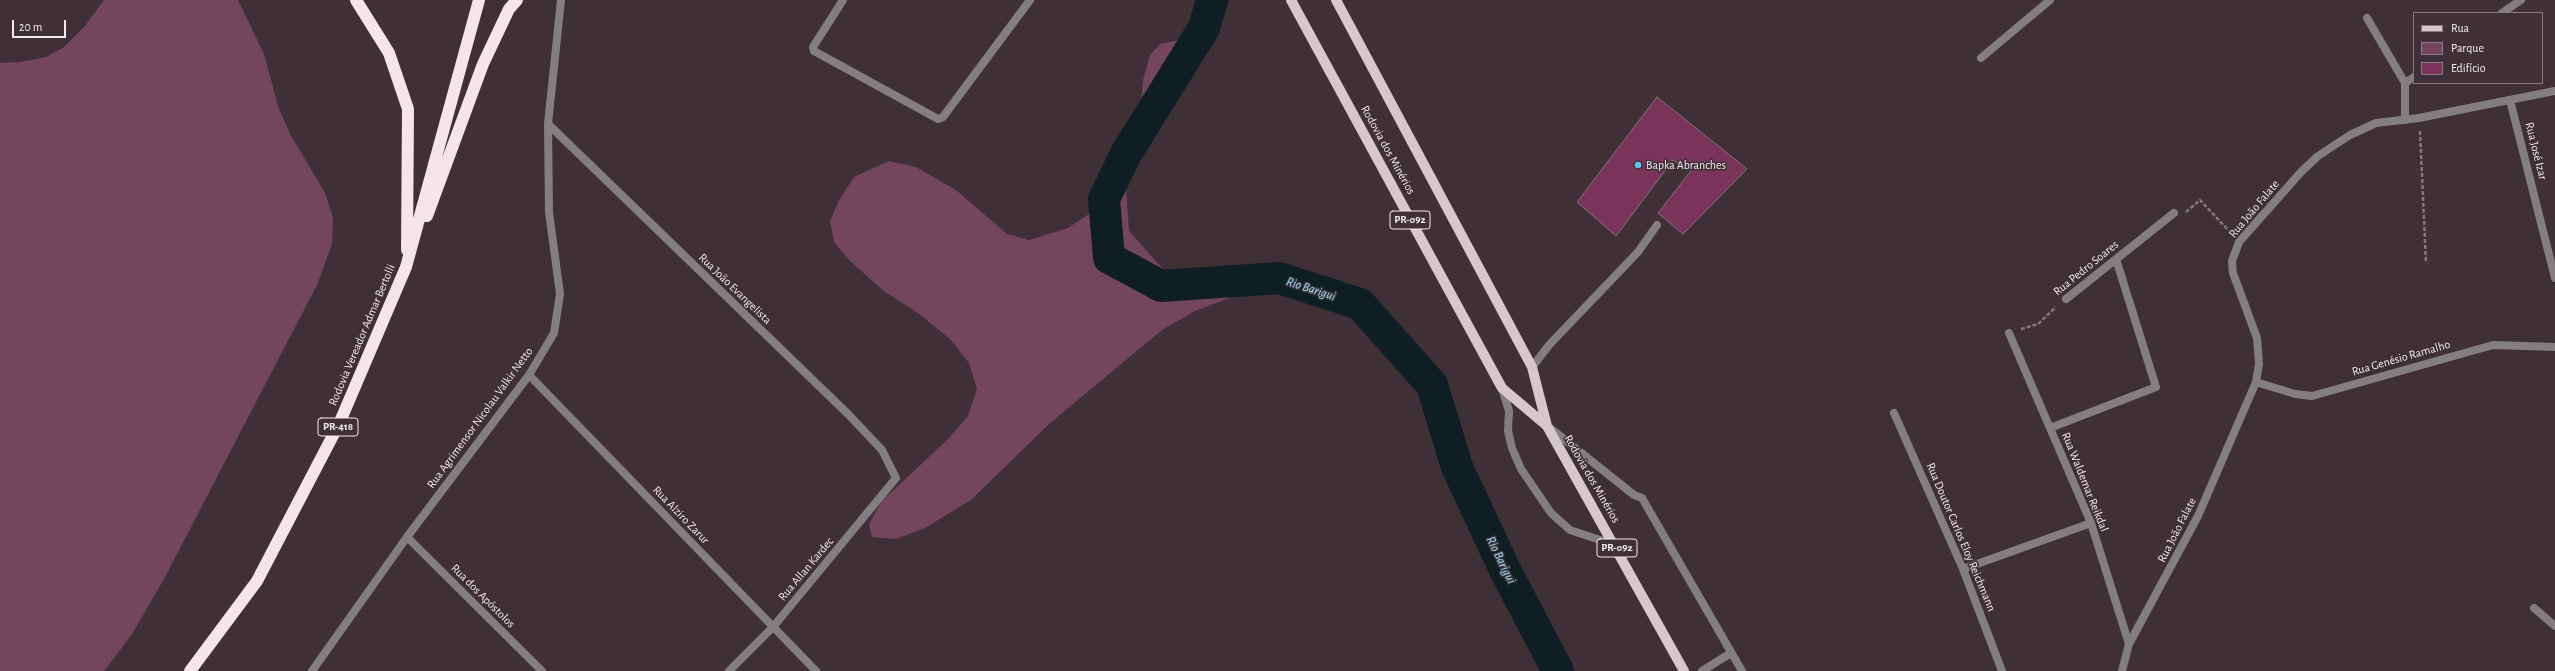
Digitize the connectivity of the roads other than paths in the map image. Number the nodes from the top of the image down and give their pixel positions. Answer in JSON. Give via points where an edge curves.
{"nodes":[{"id":1,"x":356,"y":0,"type":"edge"},
{"id":2,"x":479,"y":0,"type":"edge"},
{"id":3,"x":517,"y":0,"type":"edge"},
{"id":4,"x":561,"y":0,"type":"edge"},
{"id":5,"x":843,"y":0,"type":"edge"},
{"id":6,"x":1030,"y":0,"type":"edge"},
{"id":7,"x":1291,"y":0,"type":"edge"},
{"id":8,"x":1336,"y":0,"type":"edge"},
{"id":9,"x":2050,"y":0,"type":"edge"},
{"id":10,"x":2522,"y":0,"type":"edge"},
{"id":11,"x":2504,"y":12,"type":"edge"},
{"id":12,"x":2367,"y":18,"type":"dead end"},
{"id":13,"x":1981,"y":58,"type":"dead end"},
{"id":14,"x":2413,"y":78,"type":"edge"},
{"id":15,"x":2405,"y":83,"type":"junction"},
{"id":16,"x":2555,"y":91,"type":"edge"},
{"id":17,"x":2510,"y":100,"type":"junction"},
{"id":18,"x":2405,"y":120,"type":"junction"},
{"id":19,"x":548,"y":124,"type":"junction"},
{"id":20,"x":2174,"y":213,"type":"road end"},
{"id":21,"x":1657,"y":225,"type":"dead end"},
{"id":22,"x":2116,"y":259,"type":"junction"},
{"id":23,"x":406,"y":267,"type":"junction"},
{"id":24,"x":2555,"y":278,"type":"edge"},
{"id":25,"x":2066,"y":298,"type":"road end"},
{"id":26,"x":2009,"y":333,"type":"road end"},
{"id":27,"x":2555,"y":346,"type":"edge"},
{"id":28,"x":1532,"y":367,"type":"junction"},
{"id":29,"x":529,"y":375,"type":"junction"},
{"id":30,"x":2256,"y":382,"type":"junction"},
{"id":31,"x":1502,"y":388,"type":"junction"},
{"id":32,"x":1894,"y":413,"type":"dead end"},
{"id":33,"x":1547,"y":426,"type":"junction"},
{"id":34,"x":2050,"y":428,"type":"junction"},
{"id":35,"x":896,"y":478,"type":"joint"},
{"id":36,"x":2091,"y":523,"type":"junction"},
{"id":37,"x":407,"y":538,"type":"junction"},
{"id":38,"x":1615,"y":545,"type":"junction"},
{"id":39,"x":1963,"y":569,"type":"junction"},
{"id":40,"x":2534,"y":608,"type":"dead end"},
{"id":41,"x":2555,"y":626,"type":"edge"},
{"id":42,"x":773,"y":627,"type":"junction"},
{"id":43,"x":2129,"y":644,"type":"junction"},
{"id":44,"x":1731,"y":653,"type":"junction"},
{"id":45,"x":190,"y":671,"type":"edge"},
{"id":46,"x":312,"y":671,"type":"edge"},
{"id":47,"x":542,"y":671,"type":"edge"},
{"id":48,"x":729,"y":671,"type":"edge"},
{"id":49,"x":816,"y":671,"type":"edge"},
{"id":50,"x":1684,"y":671,"type":"edge"},
{"id":51,"x":1702,"y":671,"type":"edge"},
{"id":52,"x":1742,"y":671,"type":"edge"},
{"id":53,"x":2002,"y":671,"type":"edge"},
{"id":54,"x":2122,"y":671,"type":"edge"}],
"edges":[{"from":1,"to":23,"type":"highway","via":[[389,53],[408,108]]},
{"from":2,"to":23,"type":"highway","name":"Rodovia Vereador Admar Bertolli","number":"PR-418"},
{"from":3,"to":23,"type":"highway","via":[[509,9],[483,64],[441,182]]},
{"from":4,"to":19,"type":"street","name":"Rua Agrimensor Nicolau Valkir Netto"},
{"from":5,"to":6,"type":"street","via":[[813,47],[814,51],[938,119],[943,117]]},
{"from":7,"to":31,"type":"main road","name":"Rodovia dos Minérios","number":"PR-092"},
{"from":8,"to":28,"type":"main road","name":"Rodovia dos Minérios","number":"PR-092"},
{"from":9,"to":13,"type":"street"},
{"from":10,"to":11,"type":"street"},
{"from":12,"to":15,"type":"street"},
{"from":14,"to":15,"type":"street"},
{"from":15,"to":18,"type":"street"},
{"from":16,"to":17,"type":"street","name":"Rua João Falate"},
{"from":17,"to":18,"type":"street","name":"Rua João Falate"},
{"from":17,"to":24,"type":"street","name":"Rua José Izar"},
{"from":18,"to":30,"type":"street","name":"Rua João Falate","via":[[2376,123],[2334,145],[2302,172],[2240,242],[2232,260],[2233,272],[2257,338],[2259,358]]},
{"from":19,"to":29,"type":"street","name":"Rua Agrimensor Nicolau Valkir Netto","via":[[549,212],[560,294],[554,333]]},
{"from":19,"to":35,"type":"street","name":"Rua João Evangelista","via":[[849,415],[882,450]]},
{"from":20,"to":22,"type":"street","name":"Rua Pedro Soares"},
{"from":21,"to":28,"type":"street","via":[[1624,268],[1550,344]]},
{"from":22,"to":25,"type":"street","name":"Rua Pedro Soares"},
{"from":22,"to":34,"type":"street","via":[[2156,387]]},
{"from":23,"to":45,"type":"highway","name":"Rodovia Vereador Admar Bertolli","number":"PR-418","via":[[339,424],[257,581]]},
{"from":26,"to":34,"type":"street","name":"Rua Waldemar Reikdal"},
{"from":27,"to":30,"type":"street","name":"Rua Genésio Ramalho","via":[[2493,345],[2312,396],[2295,394]]},
{"from":28,"to":33,"type":"main road","name":"Rodovia dos Minérios","number":"PR-092"},
{"from":29,"to":37,"type":"street","name":"Rua Agrimensor Nicolau Valkir Netto"},
{"from":29,"to":42,"type":"street","name":"Rua Alziro Zarur"},
{"from":30,"to":43,"type":"street","name":"Rua João Falate","via":[[2198,516]]},
{"from":31,"to":33,"type":"main road","name":"Rodovia dos Minérios","number":"PR-092"},
{"from":31,"to":38,"type":"street","via":[[1509,412],[1508,431],[1512,448],[1521,469],[1551,513],[1570,530]]},
{"from":32,"to":39,"type":"street","name":"Rua Doutor Carlos Eloy Reichmann"},
{"from":33,"to":38,"type":"main road","name":"Rodovia dos Minérios","number":"PR-092"},
{"from":33,"to":44,"type":"street","via":[[1634,495],[1642,498]]},
{"from":34,"to":36,"type":"street","name":"Rua Waldemar Reikdal"},
{"from":35,"to":42,"type":"street","name":"Rua Allan Kardec"},
{"from":36,"to":39,"type":"street"},
{"from":36,"to":43,"type":"street","name":"Rua Waldemar Reikdal"},
{"from":37,"to":46,"type":"street","name":"Rua Agrimensor Nicolau Valkir Netto"},
{"from":37,"to":47,"type":"street","name":"Rua dos Apóstolos"},
{"from":38,"to":50,"type":"main road","name":"Rodovia dos Minérios","number":"PR-092"},
{"from":39,"to":53,"type":"street","name":"Rua Doutor Carlos Eloy Reichmann"},
{"from":40,"to":41,"type":"street"},
{"from":42,"to":48,"type":"street","name":"Rua Allan Kardec"},
{"from":42,"to":49,"type":"street","name":"Rua Alziro Zarur"},
{"from":43,"to":54,"type":"street","name":"Rua João Falate"},
{"from":44,"to":51,"type":"street"},
{"from":44,"to":52,"type":"street"}]}
